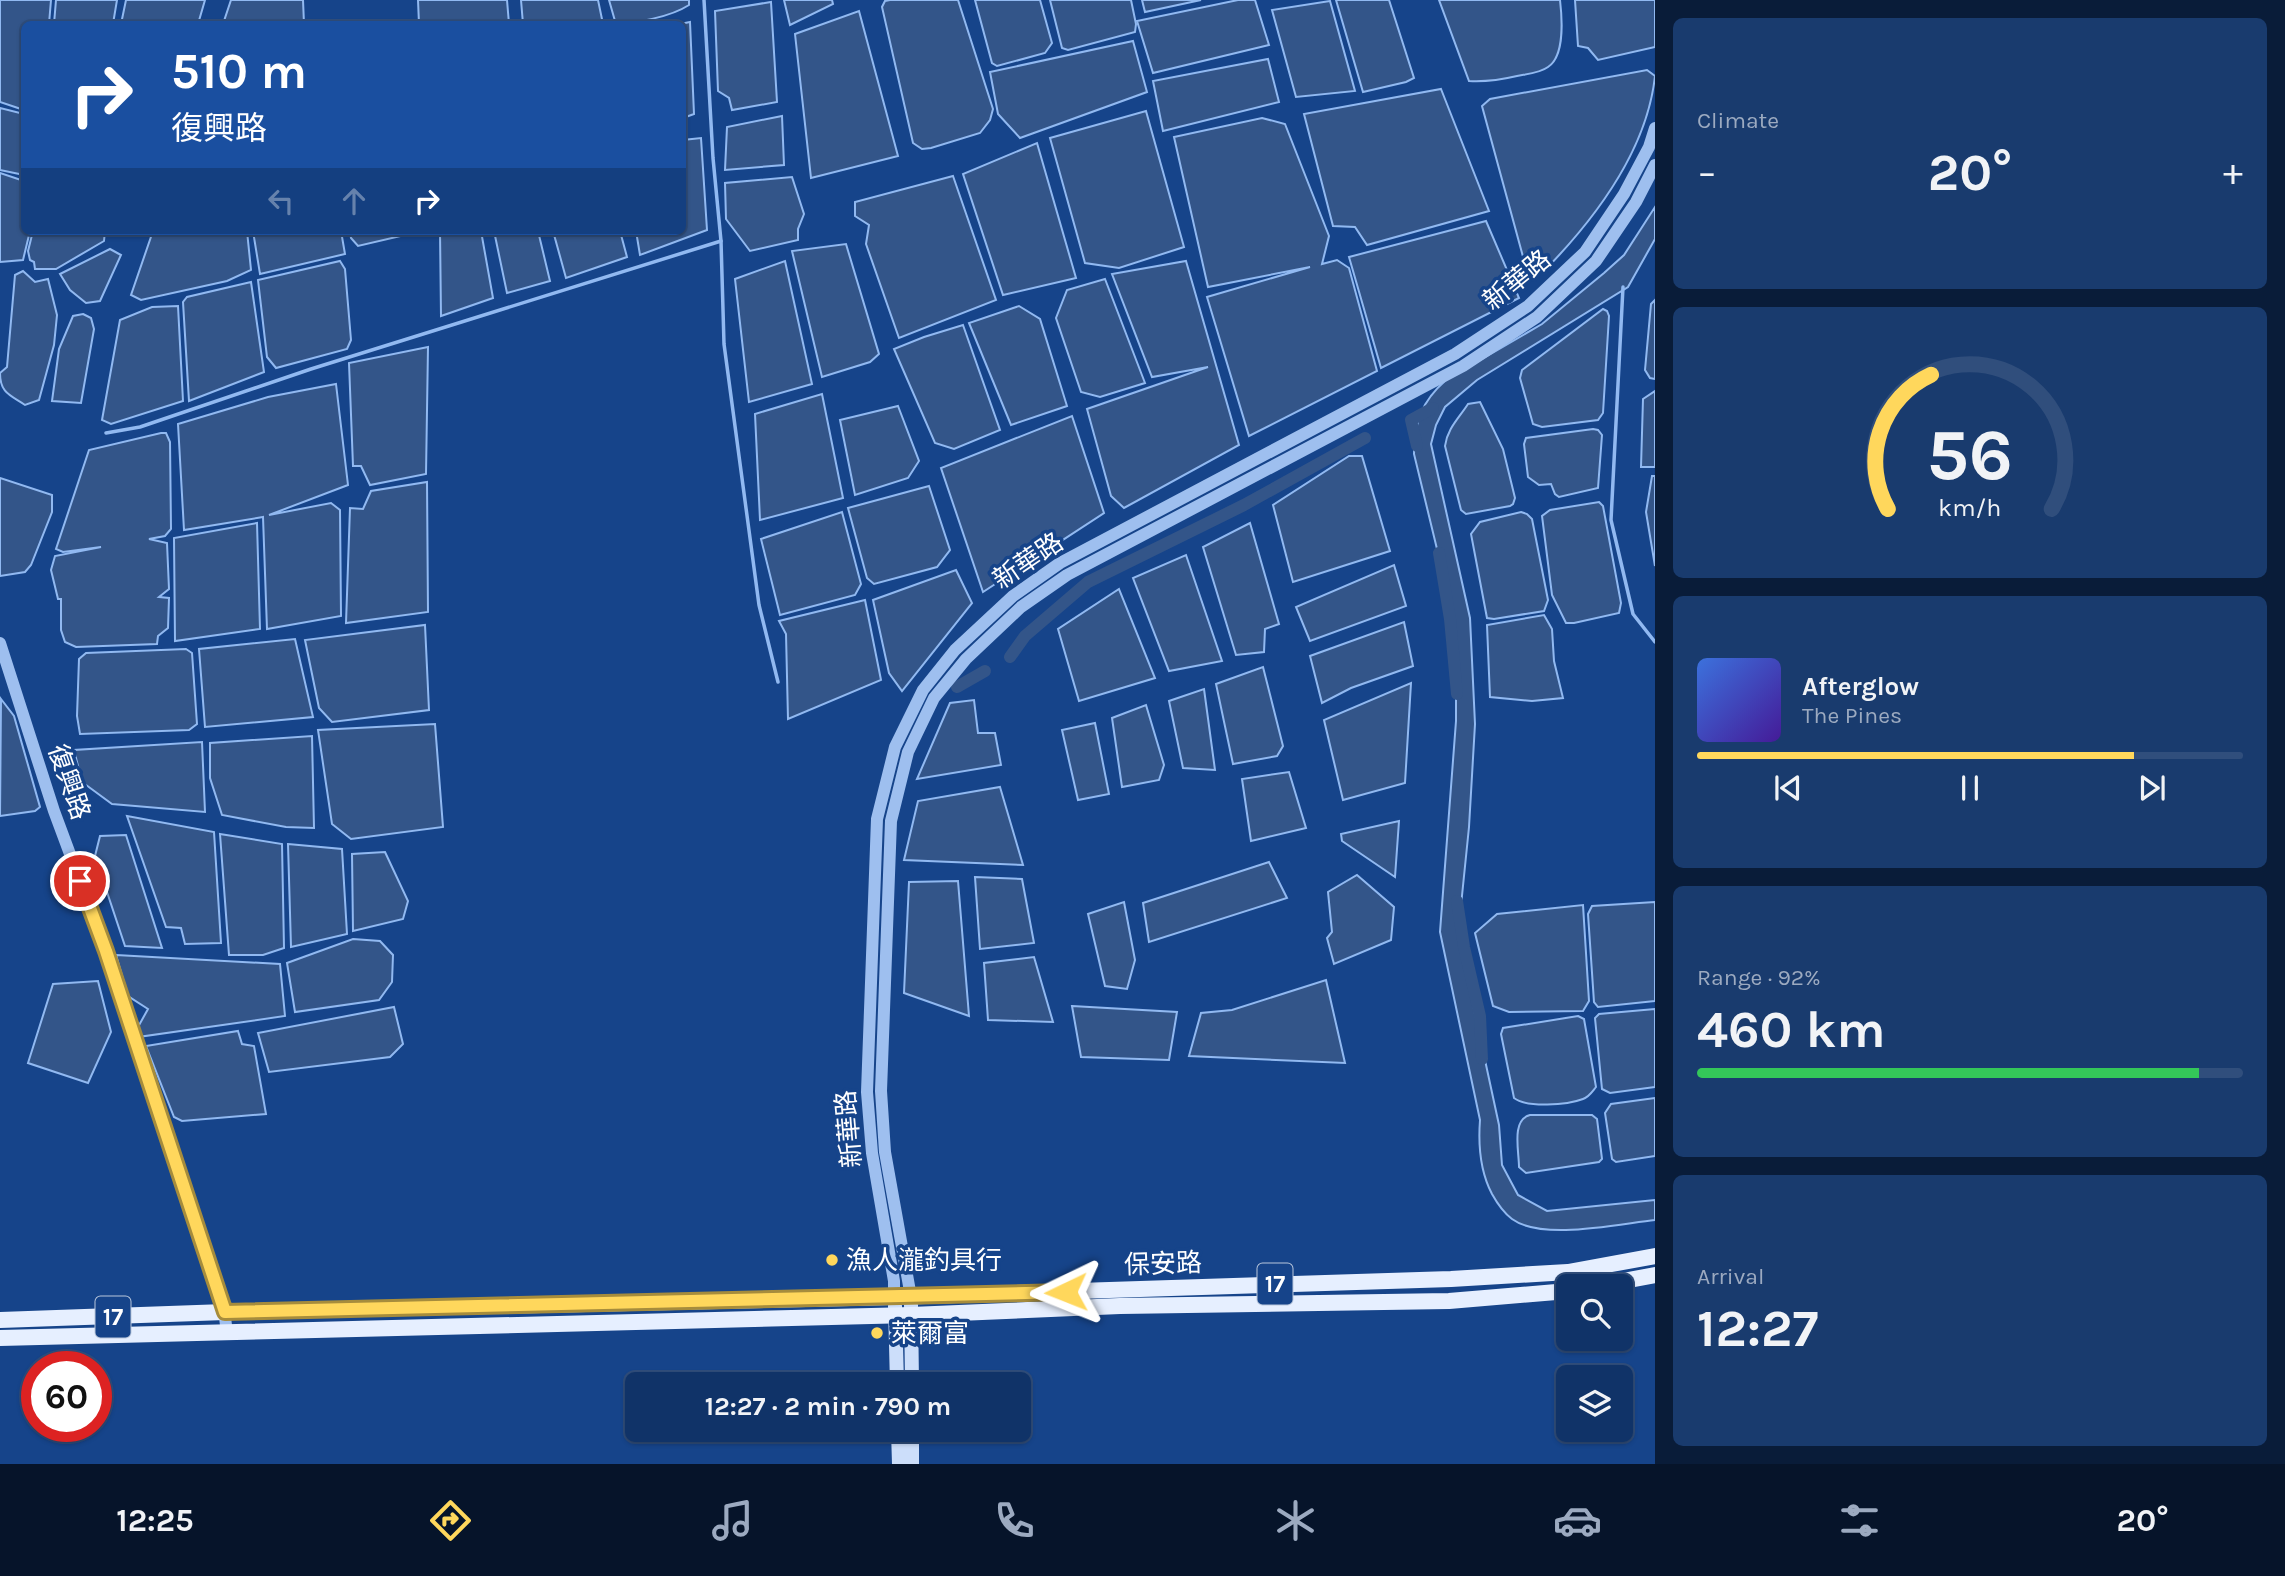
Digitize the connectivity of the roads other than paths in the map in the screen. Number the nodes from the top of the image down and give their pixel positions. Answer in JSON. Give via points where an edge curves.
{"nodes":[{"id":1,"x":1655,"y":128,"type":"edge"},
{"id":2,"x":1655,"y":165,"type":"edge"},
{"id":3,"x":0,"y":643,"type":"edge"},
{"id":4,"x":1655,"y":1256,"type":"edge"},
{"id":5,"x":1655,"y":1275,"type":"edge"},
{"id":6,"x":1633,"y":1279,"type":"edge"},
{"id":7,"x":1556,"y":1292,"type":"edge"},
{"id":8,"x":903,"y":1297,"type":"junction"},
{"id":9,"x":225,"y":1312,"type":"junction"},
{"id":10,"x":903,"y":1315,"type":"junction"},
{"id":11,"x":0,"y":1320,"type":"edge"},
{"id":12,"x":227,"y":1334,"type":"junction"},
{"id":13,"x":0,"y":1339,"type":"edge"},
{"id":14,"x":898,"y":1372,"type":"edge"},
{"id":15,"x":910,"y":1372,"type":"edge"},
{"id":16,"x":898,"y":1442,"type":"edge"},
{"id":17,"x":912,"y":1442,"type":"edge"},
{"id":18,"x":899,"y":1464,"type":"edge"},
{"id":19,"x":912,"y":1464,"type":"edge"}],
"edges":[{"from":1,"to":8,"type":"street","name":"新華路","via":[[1624,194],[1585,252],[1528,306],[1455,354],[1060,563],[1004,604],[922,690],[895,747],[877,819],[867,1092],[872,1153],[894,1281]]},
{"from":2,"to":8,"type":"street","name":"新華路","via":[[1596,261],[1537,317],[1462,366],[1067,575],[1021,607],[966,659],[934,698],[908,752],[890,834],[881,1091]]},
{"from":3,"to":9,"type":"street","name":"復興路"},
{"from":4,"to":8,"type":"main road","name":"保安路","number":"17","via":[[1568,1272],[1464,1278]]},
{"from":5,"to":6,"type":"main road"},
{"from":7,"to":10,"type":"main road","name":"保安路","number":"17","via":[[1449,1301]]},
{"from":8,"to":9,"type":"main road","name":"保安路","number":"17"},
{"from":8,"to":10,"type":"main road"},
{"from":9,"to":11,"type":"main road","name":"保安路","number":"17"},
{"from":9,"to":12,"type":"street","name":"復興路"},
{"from":10,"to":12,"type":"main road","name":"保安路","number":"17"},
{"from":10,"to":14,"type":"main road"},
{"from":10,"to":15,"type":"main road"},
{"from":12,"to":13,"type":"main road","name":"保安路","number":"17"},
{"from":16,"to":18,"type":"main road"},
{"from":17,"to":19,"type":"main road"}]}
